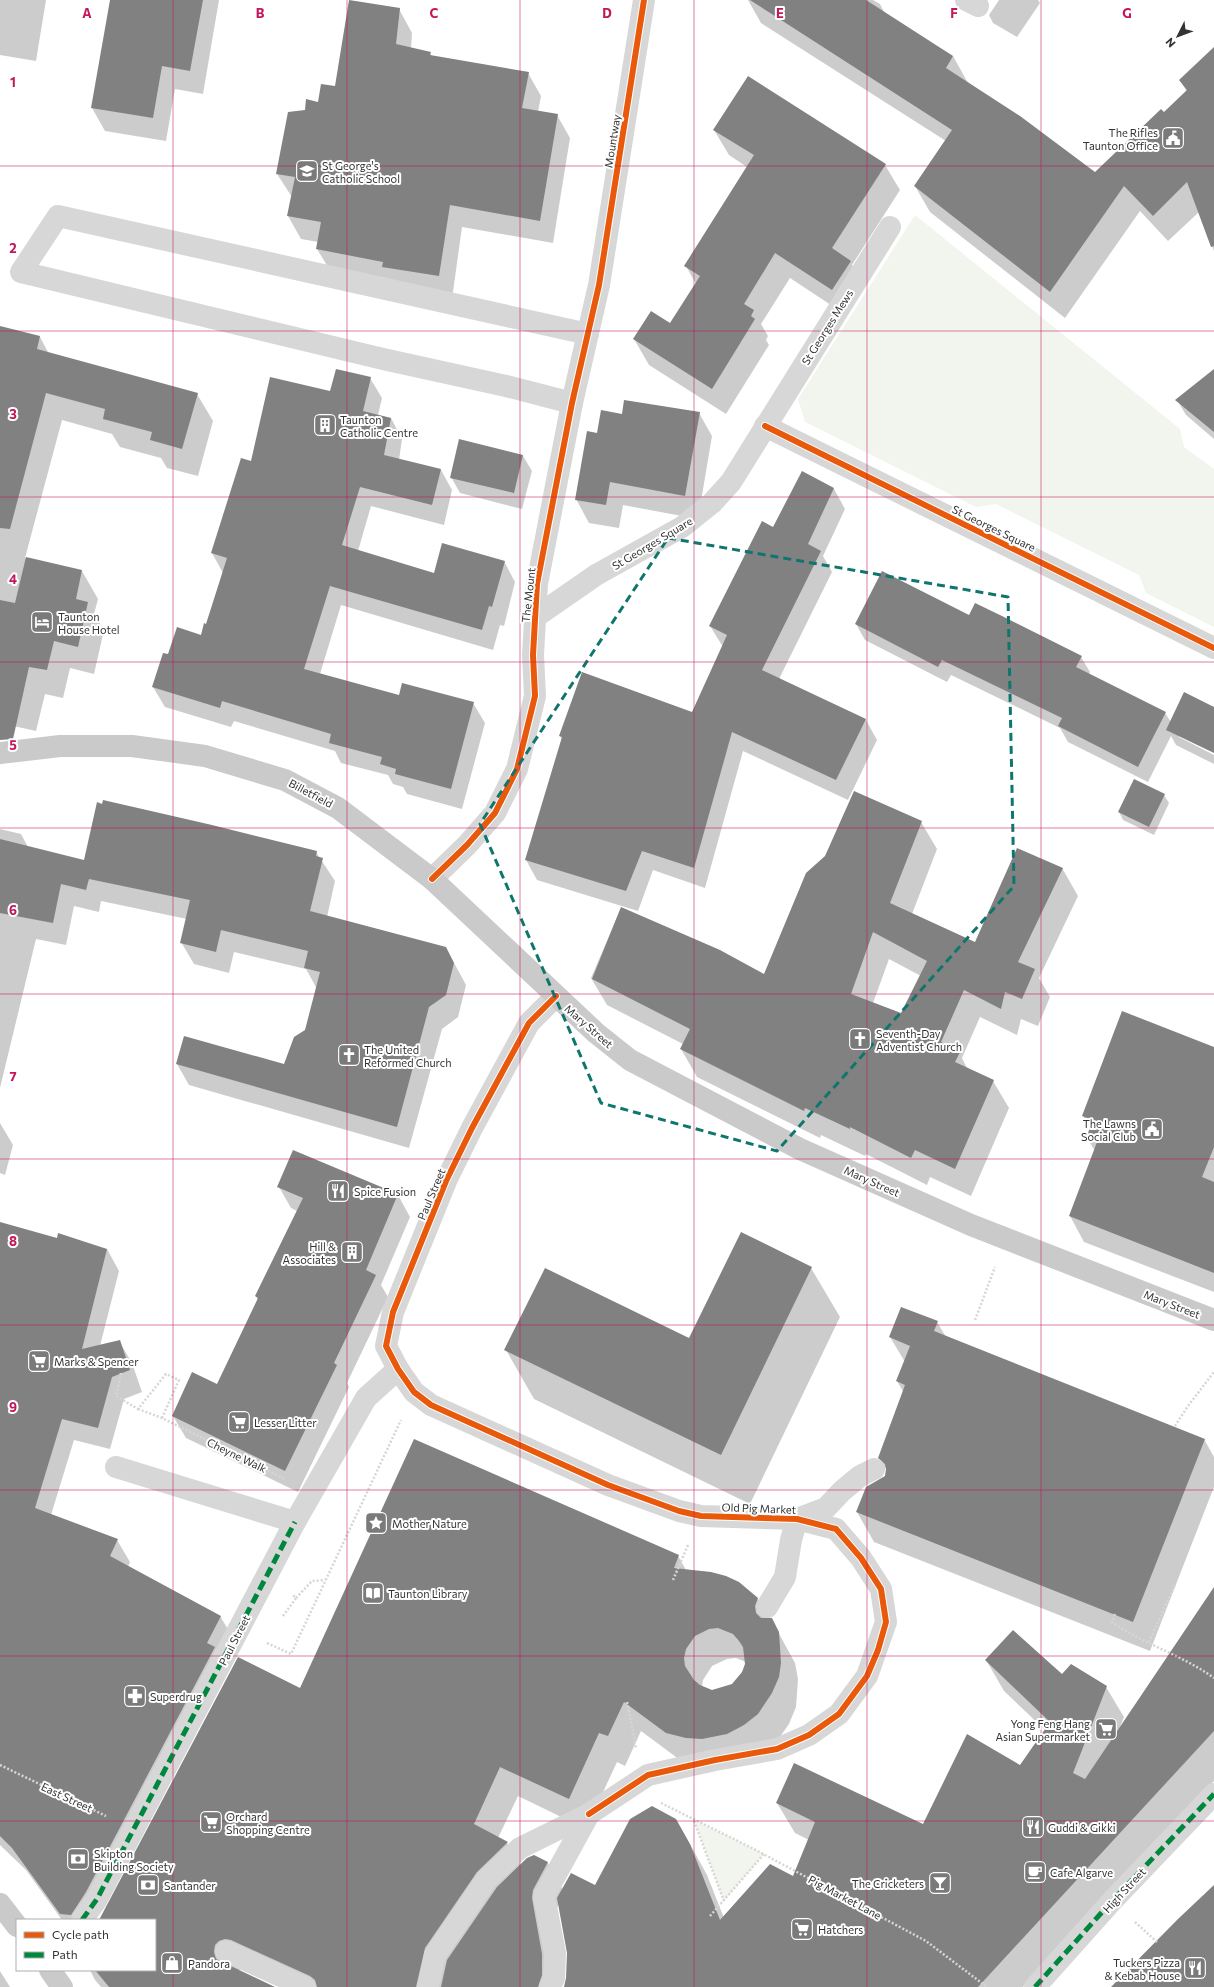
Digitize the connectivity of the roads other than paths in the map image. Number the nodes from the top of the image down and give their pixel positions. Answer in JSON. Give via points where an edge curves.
{"nodes":[{"id":1,"x":644,"y":0,"type":"edge"},
{"id":2,"x":890,"y":227,"type":"dead end"},
{"id":3,"x":599,"y":285,"type":"joint"},
{"id":4,"x":588,"y":334,"type":"junction"},
{"id":5,"x":572,"y":404,"type":"junction"},
{"id":6,"x":765,"y":426,"type":"junction"},
{"id":7,"x":534,"y":618,"type":"junction"},
{"id":8,"x":1214,"y":648,"type":"edge"},
{"id":9,"x":0,"y":753,"type":"edge"},
{"id":10,"x":432,"y":879,"type":"junction"},
{"id":11,"x":556,"y":996,"type":"junction"},
{"id":12,"x":1214,"y":1320,"type":"edge"},
{"id":13,"x":398,"y":1369,"type":"junction"},
{"id":14,"x":431,"y":1405,"type":"joint"},
{"id":15,"x":116,"y":1467,"type":"dead end"},
{"id":16,"x":874,"y":1469,"type":"dead end"},
{"id":17,"x":798,"y":1519,"type":"junction"},
{"id":18,"x":295,"y":1522,"type":"junction"},
{"id":19,"x":767,"y":1607,"type":"dead end"},
{"id":20,"x":1214,"y":1794,"type":"edge"},
{"id":21,"x":589,"y":1814,"type":"junction"},
{"id":22,"x":0,"y":1904,"type":"edge"},
{"id":23,"x":83,"y":1919,"type":"edge"},
{"id":24,"x":16,"y":1925,"type":"edge"},
{"id":25,"x":226,"y":1951,"type":"dead end"},
{"id":26,"x":51,"y":1971,"type":"edge"},
{"id":27,"x":62,"y":1987,"type":"edge"},
{"id":28,"x":305,"y":1987,"type":"edge"},
{"id":29,"x":428,"y":1987,"type":"edge"},
{"id":30,"x":550,"y":1987,"type":"edge"},
{"id":31,"x":1035,"y":1987,"type":"edge"}],
"edges":[{"from":1,"to":3,"type":"street","name":"Mountway"},
{"from":2,"to":6,"type":"street","name":"St Georges Mews"},
{"from":3,"to":4,"type":"street","name":"The Mount"},
{"from":4,"to":5,"type":"street","name":"The Mount"},
{"from":4,"to":5,"type":"street","via":[[58,216],[21,272],[506,386]]},
{"from":5,"to":7,"type":"street","name":"The Mount","via":[[537,584]]},
{"from":6,"to":7,"type":"street","name":"St Georges Square","via":[[731,482],[712,503],[682,527],[596,575]]},
{"from":6,"to":8,"type":"street","name":"St Georges Square"},
{"from":7,"to":10,"type":"street","name":"The Mount","via":[[535,696],[517,769],[495,813]]},
{"from":9,"to":10,"type":"main road","name":"Billetfield","via":[[60,746],[132,746],[205,756],[285,780],[338,808]]},
{"from":10,"to":11,"type":"main road","name":"Billetfield"},
{"from":11,"to":12,"type":"main road","name":"Mary Street","via":[[596,1034],[630,1060],[800,1148],[971,1225]]},
{"from":11,"to":13,"type":"street","name":"Paul Street","via":[[529,1023],[446,1181],[393,1312],[386,1346]]},
{"from":13,"to":14,"type":"street","name":"Paul Street","via":[[414,1392]]},
{"from":13,"to":18,"type":"street","name":"Paul Street","via":[[366,1398]]},
{"from":14,"to":17,"type":"street","name":"Old Pig Market","via":[[608,1485],[679,1511],[701,1516]]},
{"from":15,"to":18,"type":"street"},
{"from":16,"to":17,"type":"street","via":[[860,1476],[826,1508]]},
{"from":17,"to":19,"type":"street","via":[[791,1540],[785,1578]]},
{"from":17,"to":21,"type":"street","name":"Old Pig Market","via":[[836,1529],[881,1589],[886,1622],[868,1676],[839,1714],[809,1735],[777,1749],[648,1775]]},
{"from":18,"to":23,"type":"street","name":"Paul Street","via":[[97,1899]]},
{"from":20,"to":31,"type":"street","name":"High Street","via":[[1112,1901]]},
{"from":21,"to":29,"type":"street","name":"Old Pig Market","via":[[520,1848],[487,1879],[435,1956]]},
{"from":21,"to":30,"type":"street","via":[[544,1896],[555,1953],[554,1978]]},
{"from":22,"to":24,"type":"main road"},
{"from":25,"to":28,"type":"street"},
{"from":26,"to":27,"type":"main road"}]}
